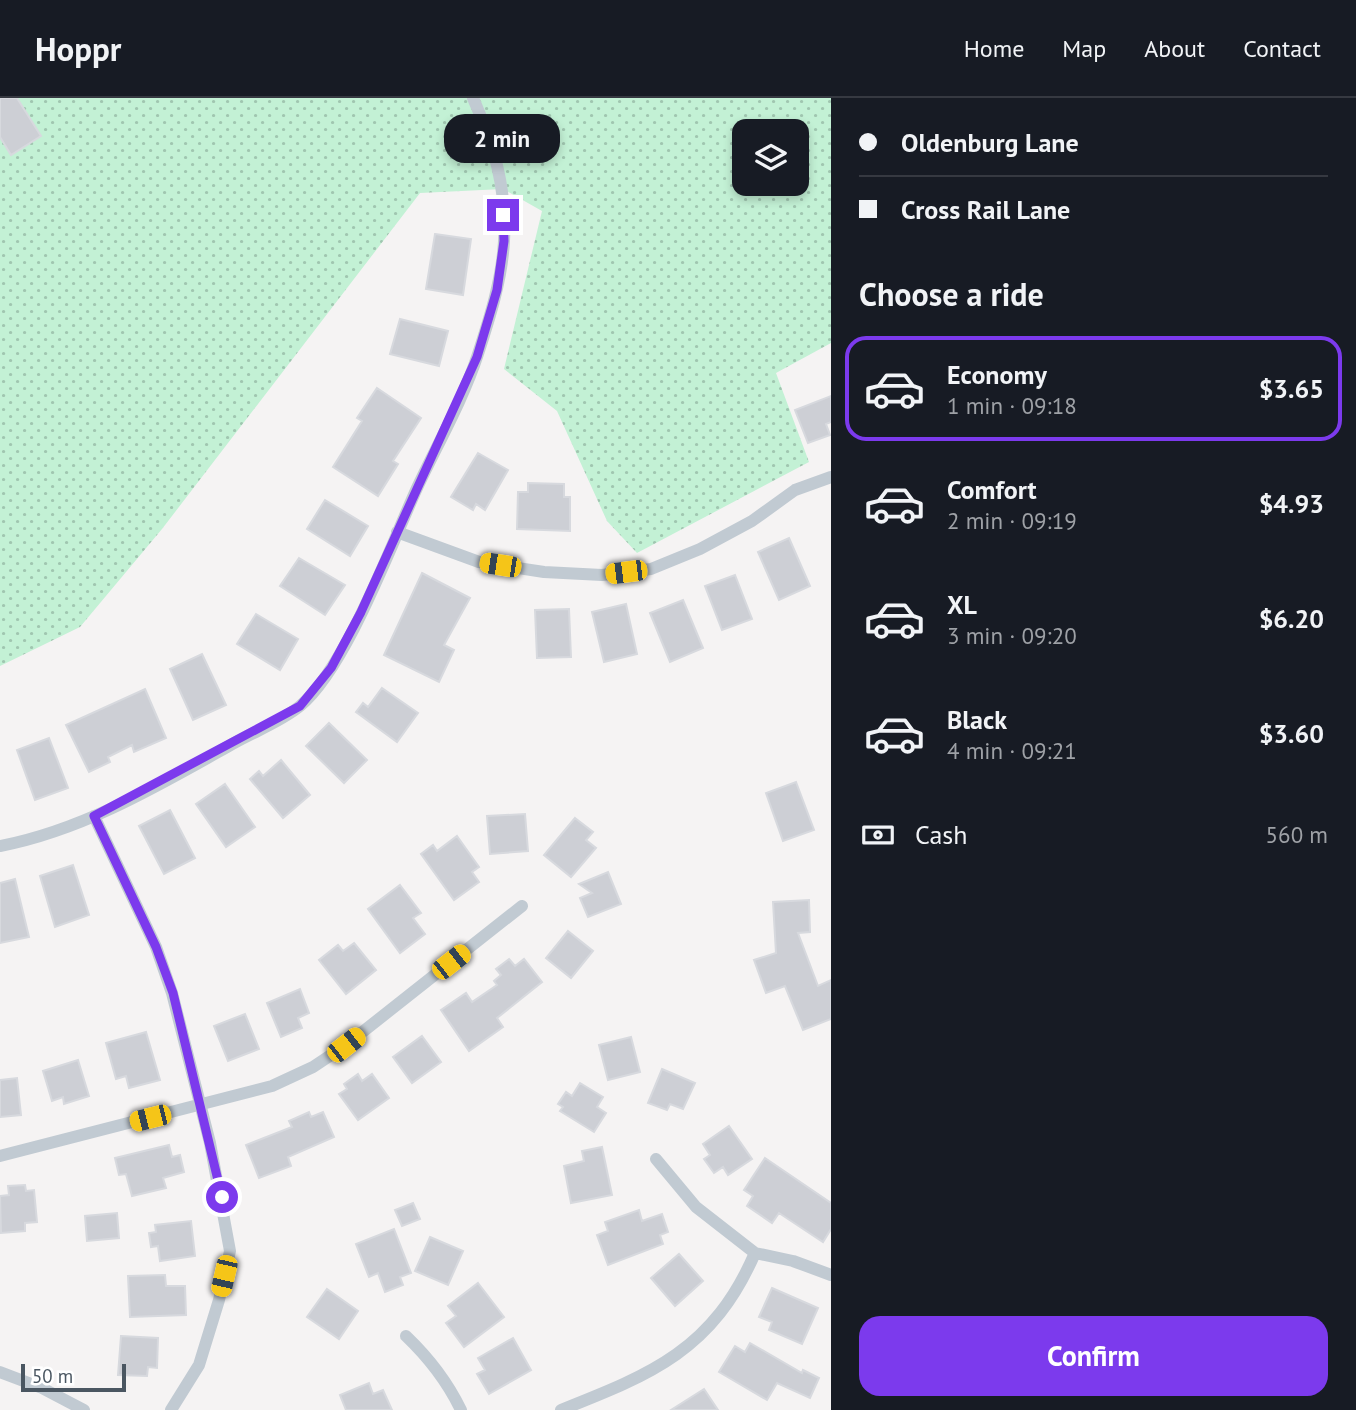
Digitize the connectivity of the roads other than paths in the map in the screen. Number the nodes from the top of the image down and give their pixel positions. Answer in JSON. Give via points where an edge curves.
{"nodes":[{"id":1,"x":473,"y":98,"type":"edge"},
{"id":2,"x":831,"y":477,"type":"edge"},
{"id":3,"x":397,"y":532,"type":"junction"},
{"id":4,"x":94,"y":816,"type":"junction"},
{"id":5,"x":0,"y":846,"type":"edge"},
{"id":6,"x":522,"y":906,"type":"dead end"},
{"id":7,"x":201,"y":1106,"type":"junction"},
{"id":8,"x":0,"y":1156,"type":"edge"},
{"id":9,"x":656,"y":1159,"type":"dead end"},
{"id":10,"x":755,"y":1253,"type":"junction"},
{"id":11,"x":831,"y":1275,"type":"edge"},
{"id":12,"x":406,"y":1336,"type":"dead end"},
{"id":13,"x":0,"y":1372,"type":"edge"},
{"id":14,"x":84,"y":1410,"type":"edge"},
{"id":15,"x":171,"y":1410,"type":"edge"},
{"id":16,"x":461,"y":1410,"type":"edge"},
{"id":17,"x":561,"y":1410,"type":"edge"}],
"edges":[{"from":1,"to":3,"type":"street","via":[[503,181],[504,241],[497,290],[477,357]]},
{"from":2,"to":3,"type":"street","via":[[795,490],[752,522],[651,569],[602,575],[544,572],[479,562]]},
{"from":3,"to":4,"type":"street","via":[[331,668],[300,706]]},
{"from":4,"to":5,"type":"street","via":[[35,839]]},
{"from":4,"to":7,"type":"street","via":[[173,993]]},
{"from":6,"to":7,"type":"street","via":[[313,1067],[272,1086]]},
{"from":7,"to":8,"type":"street"},
{"from":7,"to":15,"type":"street","via":[[230,1251],[198,1364]]},
{"from":9,"to":10,"type":"street","via":[[696,1207]]},
{"from":10,"to":11,"type":"street"},
{"from":10,"to":17,"type":"street","via":[[725,1305],[681,1353],[641,1378]]},
{"from":12,"to":16,"type":"street","via":[[442,1376]]},
{"from":13,"to":14,"type":"street"}]}
